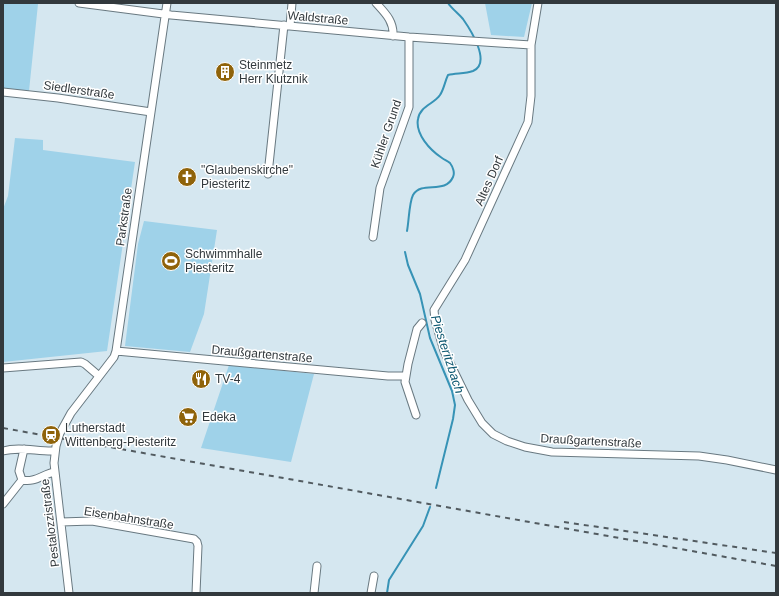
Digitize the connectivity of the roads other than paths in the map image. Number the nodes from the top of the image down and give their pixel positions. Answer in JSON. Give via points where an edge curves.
{"nodes":[{"id":1,"x":79,"y":3,"type":"edge"},
{"id":2,"x":167,"y":3,"type":"edge"},
{"id":3,"x":292,"y":3,"type":"edge"},
{"id":4,"x":376,"y":3,"type":"edge"},
{"id":5,"x":538,"y":3,"type":"edge"},
{"id":6,"x":165,"y":14,"type":"junction"},
{"id":7,"x":287,"y":26,"type":"junction"},
{"id":8,"x":393,"y":36,"type":"junction"},
{"id":9,"x":409,"y":38,"type":"junction"},
{"id":10,"x":531,"y":46,"type":"junction"},
{"id":11,"x":3,"y":92,"type":"edge"},
{"id":12,"x":151,"y":112,"type":"junction"},
{"id":13,"x":268,"y":174,"type":"dead end"},
{"id":14,"x":373,"y":237,"type":"dead end"},
{"id":15,"x":434,"y":315,"type":"joint"},
{"id":16,"x":422,"y":323,"type":"dead end"},
{"id":17,"x":116,"y":351,"type":"junction"},
{"id":18,"x":3,"y":368,"type":"edge"},
{"id":19,"x":99,"y":376,"type":"junction"},
{"id":20,"x":405,"y":376,"type":"junction"},
{"id":21,"x":416,"y":416,"type":"dead end"},
{"id":22,"x":68,"y":418,"type":"joint"},
{"id":23,"x":24,"y":449,"type":"junction"},
{"id":24,"x":3,"y":451,"type":"edge"},
{"id":25,"x":55,"y":451,"type":"junction"},
{"id":26,"x":776,"y":470,"type":"edge"},
{"id":27,"x":55,"y":472,"type":"junction"},
{"id":28,"x":22,"y":480,"type":"junction"},
{"id":29,"x":3,"y":504,"type":"edge"},
{"id":30,"x":61,"y":522,"type":"junction"},
{"id":31,"x":316,"y":566,"type":"dead end"},
{"id":32,"x":374,"y":576,"type":"dead end"},
{"id":33,"x":69,"y":593,"type":"edge"},
{"id":34,"x":196,"y":593,"type":"edge"},
{"id":35,"x":314,"y":593,"type":"edge"},
{"id":36,"x":371,"y":593,"type":"edge"}],
"edges":[{"from":1,"to":6,"type":"street","name":"Waldstraße"},
{"from":2,"to":6,"type":"street","name":"Parkstraße"},
{"from":3,"to":7,"type":"street"},
{"from":4,"to":8,"type":"street","via":[[392,23]]},
{"from":5,"to":10,"type":"street","name":"Altes Dorf"},
{"from":6,"to":7,"type":"street","name":"Waldstraße"},
{"from":6,"to":12,"type":"street","name":"Parkstraße"},
{"from":7,"to":8,"type":"street","name":"Waldstraße"},
{"from":7,"to":13,"type":"street"},
{"from":8,"to":9,"type":"street","name":"Waldstraße"},
{"from":9,"to":10,"type":"street","name":"Waldstraße"},
{"from":9,"to":14,"type":"street","name":"Kühler Grund","via":[[409,107],[380,188]]},
{"from":10,"to":15,"type":"street","name":"Altes Dorf","via":[[532,84],[528,122],[468,255],[436,306]]},
{"from":11,"to":12,"type":"street","name":"Siedlerstraße"},
{"from":12,"to":17,"type":"street","name":"Parkstraße"},
{"from":15,"to":26,"type":"street","name":"Draußgartenstraße","via":[[444,350],[473,409],[493,434],[507,441],[552,452],[709,457]]},
{"from":16,"to":20,"type":"street","via":[[417,329]]},
{"from":17,"to":19,"type":"street","name":"Parkstraße"},
{"from":17,"to":20,"type":"street","name":"Draußgartenstraße"},
{"from":18,"to":19,"type":"street","via":[[81,362]]},
{"from":19,"to":22,"type":"street","name":"Parkstraße"},
{"from":20,"to":21,"type":"street"},
{"from":22,"to":25,"type":"street","name":"Pestalozzistraße"},
{"from":23,"to":24,"type":"street"},
{"from":23,"to":25,"type":"street"},
{"from":23,"to":28,"type":"street","via":[[19,471]]},
{"from":25,"to":27,"type":"street","name":"Pestalozzistraße"},
{"from":27,"to":28,"type":"street","via":[[32,481]]},
{"from":27,"to":30,"type":"street","name":"Pestalozzistraße"},
{"from":28,"to":29,"type":"street"},
{"from":30,"to":33,"type":"street","name":"Pestalozzistraße"},
{"from":30,"to":34,"type":"street","name":"Eisenbahnstraße","via":[[92,521],[194,539],[198,546]]},
{"from":31,"to":35,"type":"street"},
{"from":32,"to":36,"type":"street"}]}
